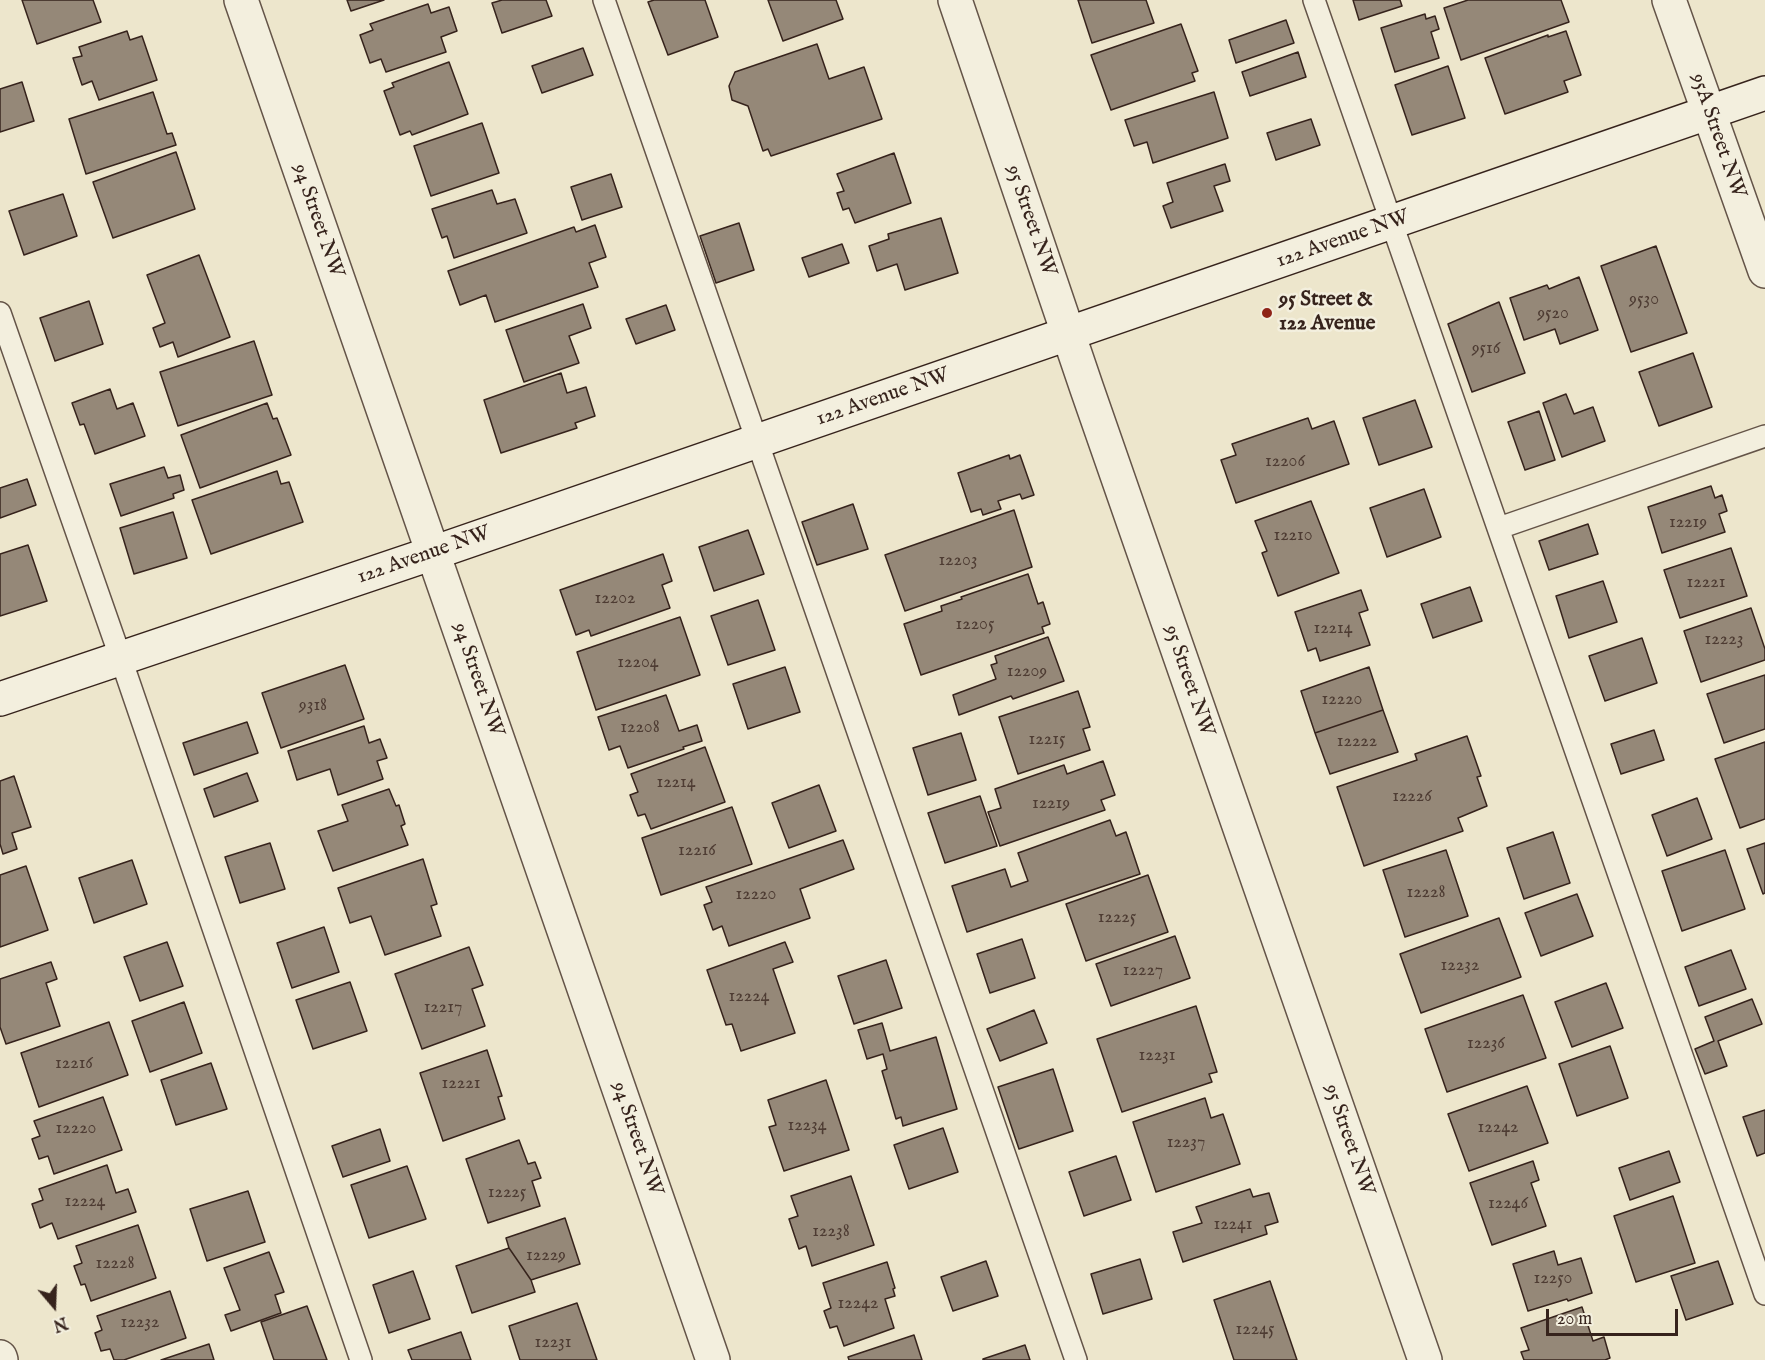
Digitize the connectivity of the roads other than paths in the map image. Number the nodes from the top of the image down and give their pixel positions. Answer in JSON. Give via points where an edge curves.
{"nodes":[{"id":1,"x":241,"y":0,"type":"edge"},
{"id":2,"x":604,"y":0,"type":"edge"},
{"id":3,"x":955,"y":0,"type":"edge"},
{"id":4,"x":1314,"y":0,"type":"edge"},
{"id":5,"x":1669,"y":0,"type":"edge"},
{"id":6,"x":1765,"y":93,"type":"edge"},
{"id":7,"x":1708,"y":111,"type":"junction"},
{"id":8,"x":1392,"y":223,"type":"junction"},
{"id":9,"x":1765,"y":272,"type":"edge"},
{"id":10,"x":0,"y":314,"type":"edge"},
{"id":11,"x":1068,"y":334,"type":"junction"},
{"id":12,"x":1765,"y":436,"type":"edge"},
{"id":13,"x":757,"y":441,"type":"junction"},
{"id":14,"x":1499,"y":528,"type":"junction"},
{"id":15,"x":433,"y":553,"type":"junction"},
{"id":16,"x":121,"y":659,"type":"junction"},
{"id":17,"x":0,"y":699,"type":"edge"},
{"id":18,"x":1765,"y":1294,"type":"edge"},
{"id":19,"x":361,"y":1360,"type":"edge"},
{"id":20,"x":713,"y":1360,"type":"edge"},
{"id":21,"x":1076,"y":1360,"type":"edge"},
{"id":22,"x":1425,"y":1360,"type":"edge"}],
"edges":[{"from":1,"to":15,"type":"street","name":"94 Street NW"},
{"from":2,"to":13,"type":"lane"},
{"from":3,"to":11,"type":"street","name":"95 Street NW"},
{"from":4,"to":8,"type":"lane"},
{"from":5,"to":7,"type":"street","name":"95A Street NW"},
{"from":6,"to":7,"type":"street","name":"122 Avenue NW"},
{"from":7,"to":8,"type":"street","name":"122 Avenue NW"},
{"from":7,"to":9,"type":"street","name":"95A Street NW"},
{"from":8,"to":11,"type":"street","name":"122 Avenue NW"},
{"from":8,"to":14,"type":"lane"},
{"from":10,"to":16,"type":"lane"},
{"from":11,"to":13,"type":"street","name":"122 Avenue NW"},
{"from":11,"to":22,"type":"street","name":"95 Street NW"},
{"from":12,"to":14,"type":"lane"},
{"from":13,"to":15,"type":"street","name":"122 Avenue NW"},
{"from":13,"to":21,"type":"lane"},
{"from":14,"to":18,"type":"lane"},
{"from":15,"to":16,"type":"street","name":"122 Avenue NW"},
{"from":15,"to":20,"type":"street","name":"94 Street NW"},
{"from":16,"to":17,"type":"street","name":"122 Avenue NW"},
{"from":16,"to":19,"type":"lane"}]}
